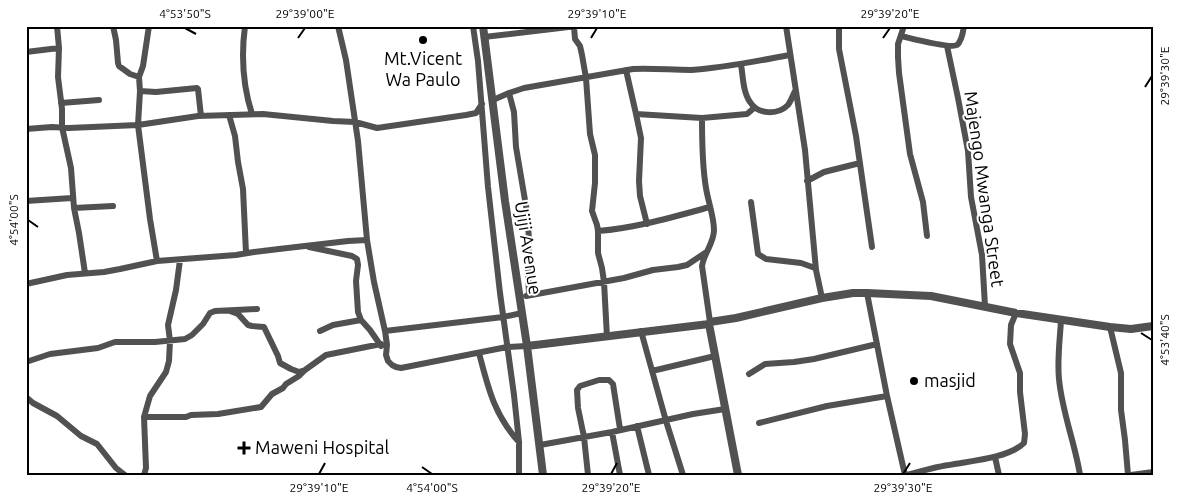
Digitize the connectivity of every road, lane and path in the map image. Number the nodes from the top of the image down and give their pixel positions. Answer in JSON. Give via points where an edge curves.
{"nodes":[{"id":1,"x":57,"y":26,"type":"edge"},
{"id":2,"x":113,"y":26,"type":"edge"},
{"id":3,"x":149,"y":26,"type":"edge"},
{"id":4,"x":245,"y":26,"type":"edge"},
{"id":5,"x":338,"y":26,"type":"edge"},
{"id":6,"x":473,"y":26,"type":"edge"},
{"id":7,"x":483,"y":26,"type":"edge"},
{"id":8,"x":578,"y":26,"type":"edge"},
{"id":9,"x":786,"y":26,"type":"edge"},
{"id":10,"x":839,"y":26,"type":"edge"},
{"id":11,"x":904,"y":26,"type":"edge"},
{"id":12,"x":964,"y":26,"type":"edge"},
{"id":13,"x":574,"y":27,"type":"edge"},
{"id":14,"x":901,"y":36,"type":"junction"},
{"id":15,"x":484,"y":37,"type":"junction"},
{"id":16,"x":946,"y":46,"type":"junction"},
{"id":17,"x":59,"y":48,"type":"junction"},
{"id":18,"x":26,"y":52,"type":"edge"},
{"id":19,"x":790,"y":55,"type":"junction"},
{"id":20,"x":741,"y":64,"type":"junction"},
{"id":21,"x":626,"y":70,"type":"junction"},
{"id":22,"x":139,"y":78,"type":"junction"},
{"id":23,"x":586,"y":78,"type":"junction"},
{"id":24,"x":796,"y":90,"type":"junction"},
{"id":25,"x":140,"y":91,"type":"junction"},
{"id":26,"x":509,"y":93,"type":"junction"},
{"id":27,"x":99,"y":100,"type":"dead end"},
{"id":28,"x":493,"y":100,"type":"junction"},
{"id":29,"x":61,"y":103,"type":"junction"},
{"id":30,"x":482,"y":104,"type":"junction"},
{"id":31,"x":754,"y":108,"type":"junction"},
{"id":32,"x":252,"y":114,"type":"junction"},
{"id":33,"x":636,"y":114,"type":"junction"},
{"id":34,"x":229,"y":115,"type":"junction"},
{"id":35,"x":201,"y":116,"type":"junction"},
{"id":36,"x":702,"y":118,"type":"junction"},
{"id":37,"x":355,"y":122,"type":"junction"},
{"id":38,"x":138,"y":125,"type":"junction"},
{"id":39,"x":62,"y":127,"type":"junction"},
{"id":40,"x":26,"y":129,"type":"edge"},
{"id":41,"x":860,"y":163,"type":"junction"},
{"id":42,"x":807,"y":181,"type":"junction"},
{"id":43,"x":72,"y":198,"type":"junction"},
{"id":44,"x":26,"y":201,"type":"edge"},
{"id":45,"x":752,"y":202,"type":"dead end"},
{"id":46,"x":112,"y":206,"type":"dead end"},
{"id":47,"x":710,"y":207,"type":"junction"},
{"id":48,"x":74,"y":208,"type":"junction"},
{"id":49,"x":647,"y":224,"type":"junction"},
{"id":50,"x":598,"y":231,"type":"junction"},
{"id":51,"x":927,"y":236,"type":"dead end"},
{"id":52,"x":367,"y":240,"type":"junction"},
{"id":53,"x":305,"y":246,"type":"junction"},
{"id":54,"x":872,"y":247,"type":"dead end"},
{"id":55,"x":706,"y":252,"type":"junction"},
{"id":56,"x":246,"y":253,"type":"junction"},
{"id":57,"x":180,"y":260,"type":"junction"},
{"id":58,"x":157,"y":261,"type":"junction"},
{"id":59,"x":815,"y":268,"type":"junction"},
{"id":60,"x":86,"y":273,"type":"junction"},
{"id":61,"x":604,"y":282,"type":"junction"},
{"id":62,"x":26,"y":284,"type":"edge"},
{"id":63,"x":867,"y":293,"type":"junction"},
{"id":64,"x":529,"y":295,"type":"junction"},
{"id":65,"x":520,"y":297,"type":"junction"},
{"id":66,"x":822,"y":298,"type":"junction"},
{"id":67,"x":985,"y":306,"type":"junction"},
{"id":68,"x":256,"y":309,"type":"dead end"},
{"id":69,"x":228,"y":311,"type":"junction"},
{"id":70,"x":1016,"y":312,"type":"junction"},
{"id":71,"x":522,"y":313,"type":"junction"},
{"id":72,"x":503,"y":317,"type":"junction"},
{"id":73,"x":361,"y":320,"type":"junction"},
{"id":74,"x":1061,"y":320,"type":"junction"},
{"id":75,"x":709,"y":323,"type":"junction"},
{"id":76,"x":1153,"y":326,"type":"edge"},
{"id":77,"x":1110,"y":327,"type":"junction"},
{"id":78,"x":320,"y":331,"type":"dead end"},
{"id":79,"x":385,"y":331,"type":"junction"},
{"id":80,"x":641,"y":331,"type":"junction"},
{"id":81,"x":607,"y":336,"type":"junction"},
{"id":82,"x":170,"y":341,"type":"junction"},
{"id":83,"x":381,"y":344,"type":"junction"},
{"id":84,"x":878,"y":344,"type":"junction"},
{"id":85,"x":527,"y":346,"type":"junction"},
{"id":86,"x":507,"y":347,"type":"junction"},
{"id":87,"x":479,"y":353,"type":"junction"},
{"id":88,"x":386,"y":355,"type":"junction"},
{"id":89,"x":715,"y":356,"type":"junction"},
{"id":90,"x":26,"y":362,"type":"edge"},
{"id":91,"x":305,"y":370,"type":"junction"},
{"id":92,"x":652,"y":371,"type":"junction"},
{"id":93,"x":749,"y":374,"type":"dead end"},
{"id":94,"x":887,"y":396,"type":"junction"},
{"id":95,"x":26,"y":397,"type":"edge"},
{"id":96,"x":725,"y":409,"type":"junction"},
{"id":97,"x":144,"y":417,"type":"junction"},
{"id":98,"x":666,"y":421,"type":"junction"},
{"id":99,"x":759,"y":424,"type":"dead end"},
{"id":100,"x":637,"y":426,"type":"junction"},
{"id":101,"x":620,"y":429,"type":"junction"},
{"id":102,"x":612,"y":432,"type":"junction"},
{"id":103,"x":584,"y":436,"type":"junction"},
{"id":104,"x":519,"y":442,"type":"junction"},
{"id":105,"x":540,"y":445,"type":"junction"},
{"id":106,"x":995,"y":457,"type":"junction"},
{"id":107,"x":1153,"y":472,"type":"edge"},
{"id":108,"x":125,"y":475,"type":"edge"},
{"id":109,"x":144,"y":475,"type":"edge"},
{"id":110,"x":519,"y":475,"type":"edge"},
{"id":111,"x":543,"y":475,"type":"edge"},
{"id":112,"x":588,"y":475,"type":"edge"},
{"id":113,"x":620,"y":475,"type":"edge"},
{"id":114,"x":649,"y":475,"type":"edge"},
{"id":115,"x":683,"y":475,"type":"edge"},
{"id":116,"x":738,"y":475,"type":"edge"},
{"id":117,"x":906,"y":475,"type":"edge"},
{"id":118,"x":999,"y":475,"type":"edge"},
{"id":119,"x":1080,"y":475,"type":"edge"},
{"id":120,"x":1129,"y":475,"type":"edge"}],
"edges":[{"from":1,"to":17,"type":"street"},
{"from":2,"to":22,"type":"street","via":[[119,66]]},
{"from":3,"to":22,"type":"street"},
{"from":4,"to":32,"type":"street","via":[[244,85]]},
{"from":5,"to":37,"type":"street"},
{"from":6,"to":30,"type":"street"},
{"from":7,"to":15,"type":"street","name":"Ujiji Avenue"},
{"from":8,"to":13,"type":"street"},
{"from":9,"to":19,"type":"street"},
{"from":10,"to":41,"type":"street","via":[[839,50]]},
{"from":11,"to":14,"type":"street"},
{"from":12,"to":16,"type":"street","via":[[958,44]]},
{"from":13,"to":15,"type":"street"},
{"from":13,"to":23,"type":"street"},
{"from":14,"to":16,"type":"street"},
{"from":14,"to":51,"type":"street","via":[[898,44],[899,73],[910,154]]},
{"from":15,"to":28,"type":"street","name":"Ujiji Avenue"},
{"from":16,"to":67,"type":"street","name":"Majengo Mwanga Street","via":[[968,151],[971,197],[982,255]]},
{"from":17,"to":18,"type":"street"},
{"from":17,"to":29,"type":"street"},
{"from":19,"to":20,"type":"street"},
{"from":19,"to":24,"type":"street"},
{"from":20,"to":21,"type":"street","via":[[692,70]]},
{"from":20,"to":31,"type":"street","via":[[744,86]]},
{"from":21,"to":23,"type":"street"},
{"from":21,"to":33,"type":"street"},
{"from":22,"to":25,"type":"street"},
{"from":23,"to":26,"type":"street","via":[[542,84]]},
{"from":23,"to":50,"type":"street","via":[[590,134],[595,154],[596,183],[592,211]]},
{"from":24,"to":31,"type":"street","via":[[789,104],[774,112]]},
{"from":24,"to":42,"type":"street"},
{"from":25,"to":35,"type":"street","via":[[196,88]]},
{"from":25,"to":38,"type":"street"},
{"from":26,"to":28,"type":"street"},
{"from":26,"to":64,"type":"street","via":[[529,239]]},
{"from":27,"to":29,"type":"street"},
{"from":28,"to":65,"type":"street","name":"Ujiji Avenue"},
{"from":29,"to":39,"type":"street"},
{"from":30,"to":37,"type":"street","via":[[476,113],[406,125],[377,128]]},
{"from":30,"to":72,"type":"street"},
{"from":31,"to":36,"type":"street","via":[[747,114]]},
{"from":32,"to":34,"type":"street"},
{"from":32,"to":37,"type":"street"},
{"from":33,"to":36,"type":"street"},
{"from":33,"to":49,"type":"street","via":[[641,138],[640,196]]},
{"from":34,"to":35,"type":"street"},
{"from":34,"to":56,"type":"street","via":[[243,189]]},
{"from":35,"to":38,"type":"street"},
{"from":36,"to":47,"type":"street"},
{"from":37,"to":52,"type":"street"},
{"from":38,"to":39,"type":"street"},
{"from":38,"to":58,"type":"street"},
{"from":39,"to":40,"type":"street"},
{"from":39,"to":43,"type":"street","via":[[72,176]]},
{"from":41,"to":42,"type":"street","via":[[824,172]]},
{"from":41,"to":54,"type":"street"},
{"from":42,"to":59,"type":"street"},
{"from":43,"to":44,"type":"street"},
{"from":43,"to":48,"type":"street"},
{"from":45,"to":59,"type":"street","via":[[758,254],[766,259]]},
{"from":46,"to":48,"type":"street"},
{"from":47,"to":49,"type":"street"},
{"from":47,"to":55,"type":"street","via":[[714,229]]},
{"from":48,"to":60,"type":"street"},
{"from":49,"to":50,"type":"street"},
{"from":50,"to":61,"type":"street","via":[[598,253]]},
{"from":52,"to":53,"type":"street"},
{"from":52,"to":79,"type":"street"},
{"from":53,"to":56,"type":"street"},
{"from":53,"to":73,"type":"street","via":[[357,259],[356,296]]},
{"from":55,"to":61,"type":"street","via":[[688,265]]},
{"from":55,"to":75,"type":"street","via":[[702,266]]},
{"from":56,"to":57,"type":"street"},
{"from":57,"to":58,"type":"street"},
{"from":57,"to":82,"type":"street","via":[[168,325]]},
{"from":58,"to":60,"type":"street"},
{"from":59,"to":66,"type":"street"},
{"from":60,"to":62,"type":"street"},
{"from":61,"to":64,"type":"street"},
{"from":61,"to":81,"type":"street"},
{"from":63,"to":66,"type":"street"},
{"from":63,"to":67,"type":"street","via":[[926,296]]},
{"from":63,"to":84,"type":"street"},
{"from":64,"to":65,"type":"street"},
{"from":65,"to":71,"type":"street","name":"Ujiji Avenue"},
{"from":66,"to":75,"type":"street"},
{"from":67,"to":70,"type":"street"},
{"from":68,"to":69,"type":"street"},
{"from":69,"to":82,"type":"street","via":[[210,313],[192,335]]},
{"from":69,"to":91,"type":"street","via":[[241,317],[248,325],[264,327],[280,363],[299,372]]},
{"from":70,"to":74,"type":"street"},
{"from":70,"to":106,"type":"street","via":[[1011,325],[1010,344],[1020,373],[1025,438],[1021,447]]},
{"from":71,"to":72,"type":"street"},
{"from":71,"to":85,"type":"street","name":"Ujiji Avenue"},
{"from":72,"to":79,"type":"street"},
{"from":72,"to":86,"type":"street"},
{"from":73,"to":78,"type":"street"},
{"from":73,"to":83,"type":"street"},
{"from":74,"to":77,"type":"street"},
{"from":74,"to":119,"type":"street","via":[[1059,379]]},
{"from":75,"to":80,"type":"street"},
{"from":75,"to":89,"type":"street"},
{"from":76,"to":77,"type":"street"},
{"from":77,"to":120,"type":"street","via":[[1121,373],[1121,410]]},
{"from":79,"to":88,"type":"street"},
{"from":80,"to":81,"type":"street"},
{"from":80,"to":92,"type":"street"},
{"from":81,"to":85,"type":"street"},
{"from":82,"to":90,"type":"street","via":[[115,342],[98,348],[50,354]]},
{"from":82,"to":97,"type":"street","via":[[166,372],[150,396]]},
{"from":83,"to":88,"type":"street"},
{"from":83,"to":91,"type":"street","via":[[326,355]]},
{"from":84,"to":93,"type":"street","via":[[814,359],[765,364]]},
{"from":84,"to":94,"type":"street"},
{"from":85,"to":86,"type":"street"},
{"from":85,"to":105,"type":"street","name":"Ujiji Avenue"},
{"from":86,"to":87,"type":"street"},
{"from":86,"to":104,"type":"street"},
{"from":87,"to":88,"type":"street","via":[[401,368],[392,365]]},
{"from":87,"to":104,"type":"street","via":[[493,402],[506,427]]},
{"from":89,"to":92,"type":"street"},
{"from":89,"to":96,"type":"street"},
{"from":91,"to":97,"type":"street","via":[[272,394],[263,407],[186,417]]},
{"from":92,"to":98,"type":"street"},
{"from":94,"to":99,"type":"street","via":[[827,406]]},
{"from":94,"to":117,"type":"street"},
{"from":95,"to":108,"type":"street","via":[[97,444]]},
{"from":96,"to":98,"type":"street"},
{"from":96,"to":116,"type":"street"},
{"from":97,"to":109,"type":"street"},
{"from":98,"to":100,"type":"street"},
{"from":98,"to":115,"type":"street"},
{"from":100,"to":101,"type":"street"},
{"from":100,"to":114,"type":"street"},
{"from":101,"to":102,"type":"street"},
{"from":101,"to":103,"type":"street","via":[[613,384],[609,380],[599,380],[577,390]]},
{"from":102,"to":103,"type":"street"},
{"from":102,"to":113,"type":"street"},
{"from":103,"to":105,"type":"street"},
{"from":103,"to":112,"type":"street"},
{"from":104,"to":110,"type":"street"},
{"from":105,"to":111,"type":"street","name":"Ujiji Avenue"},
{"from":106,"to":117,"type":"street"},
{"from":106,"to":118,"type":"street"},
{"from":107,"to":120,"type":"street"}]}
